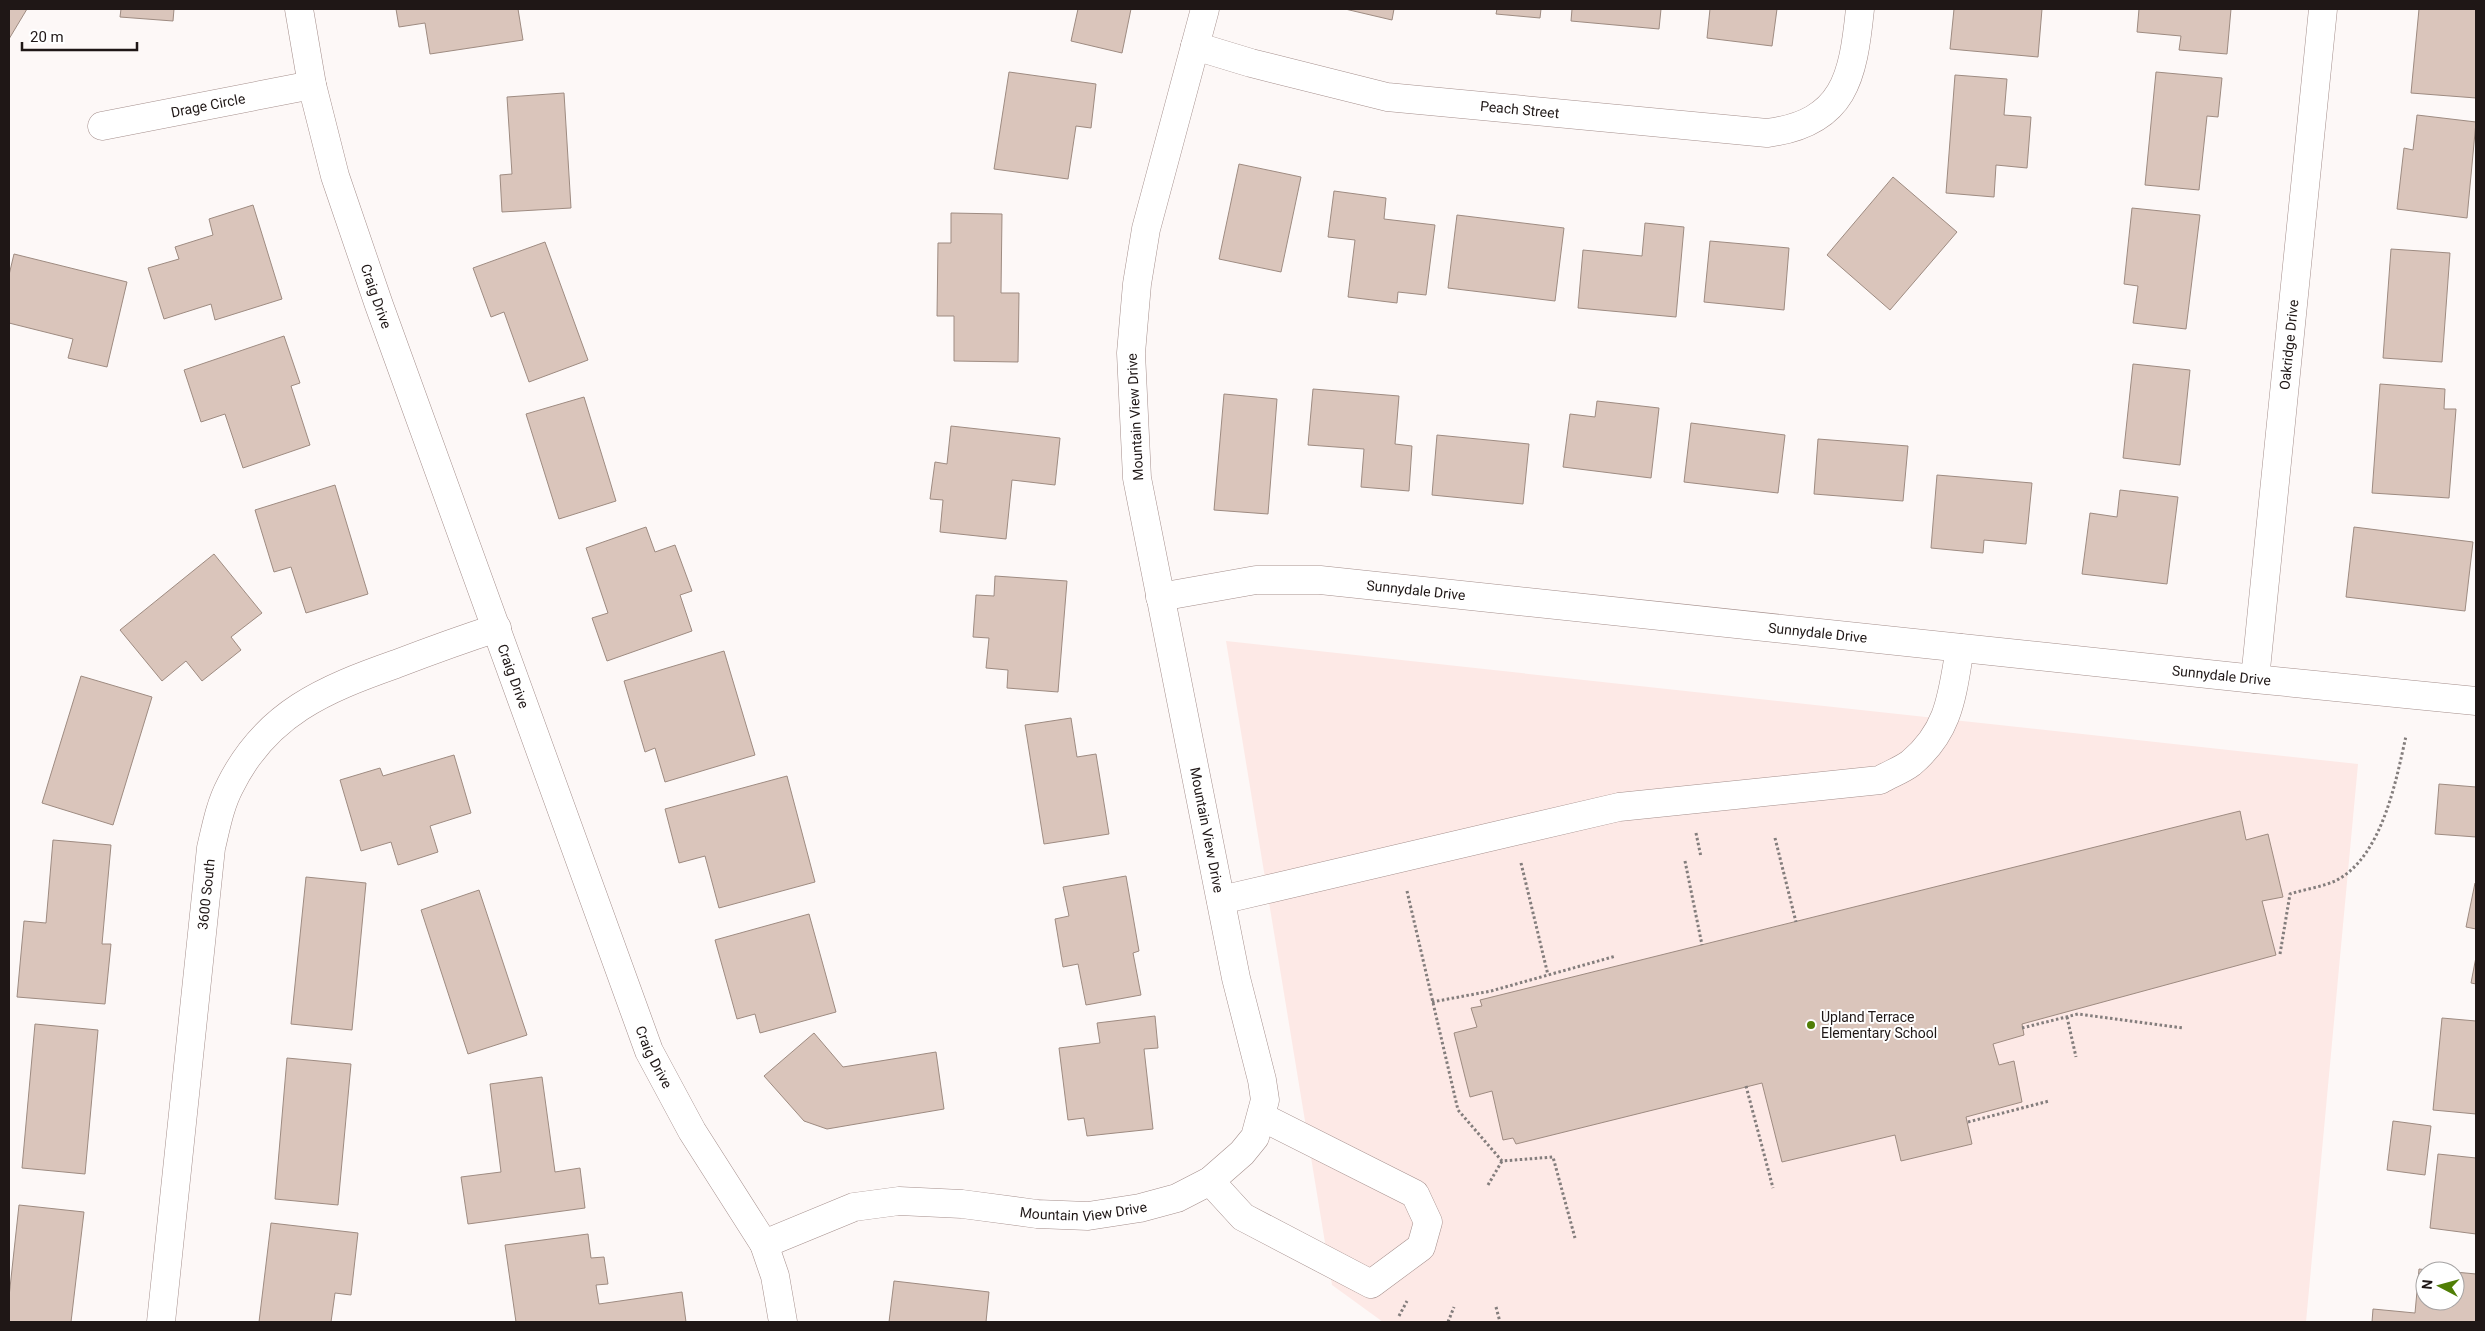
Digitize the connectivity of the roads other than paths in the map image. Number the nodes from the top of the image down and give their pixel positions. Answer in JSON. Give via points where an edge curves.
{"nodes":[{"id":1,"x":300,"y":9,"type":"edge"},
{"id":2,"x":1205,"y":9,"type":"edge"},
{"id":3,"x":1860,"y":9,"type":"edge"},
{"id":4,"x":2323,"y":9,"type":"edge"},
{"id":5,"x":1196,"y":46,"type":"junction"},
{"id":6,"x":312,"y":85,"type":"junction"},
{"id":7,"x":102,"y":126,"type":"dead end"},
{"id":8,"x":1160,"y":597,"type":"junction"},
{"id":9,"x":497,"y":628,"type":"junction"},
{"id":10,"x":1960,"y":648,"type":"junction"},
{"id":11,"x":2255,"y":679,"type":"junction"},
{"id":12,"x":2476,"y":701,"type":"edge"},
{"id":13,"x":1221,"y":900,"type":"junction"},
{"id":14,"x":1262,"y":1117,"type":"junction"},
{"id":15,"x":1210,"y":1181,"type":"junction"},
{"id":16,"x":764,"y":1244,"type":"junction"},
{"id":17,"x":161,"y":1322,"type":"edge"},
{"id":18,"x":782,"y":1322,"type":"edge"}],
"edges":[{"from":1,"to":6,"type":"street","name":"Craig Drive"},
{"from":2,"to":5,"type":"street","name":"Mountain View Drive"},
{"from":3,"to":5,"type":"street","name":"Peach Street","via":[[1850,74],[1839,97],[1817,118],[1792,130],[1767,133],[1387,97]]},
{"from":4,"to":11,"type":"street","name":"Oakridge Drive"},
{"from":5,"to":8,"type":"street","name":"Mountain View Drive","via":[[1146,229],[1131,353],[1137,478]]},
{"from":6,"to":7,"type":"street","name":"Drage Circle"},
{"from":6,"to":9,"type":"street","name":"Craig Drive","via":[[335,176]]},
{"from":8,"to":10,"type":"street","name":"Sunnydale Drive","via":[[1256,580],[1320,580]]},
{"from":8,"to":13,"type":"street","name":"Mountain View Drive"},
{"from":9,"to":16,"type":"street","name":"Craig Drive","via":[[649,1051],[692,1131]]},
{"from":9,"to":17,"type":"street","name":"3600 South","via":[[346,682],[295,708],[248,756],[230,786],[218,816],[211,848]]},
{"from":10,"to":11,"type":"street","name":"Sunnydale Drive"},
{"from":10,"to":13,"type":"street","via":[[1952,697],[1939,734],[1910,763],[1880,780],[1618,807]]},
{"from":11,"to":12,"type":"street","name":"Sunnydale Drive"},
{"from":13,"to":14,"type":"street","name":"Mountain View Drive","via":[[1236,978],[1262,1080],[1265,1100]]},
{"from":14,"to":15,"type":"street","name":"Mountain View Drive","via":[[1255,1136],[1242,1153]]},
{"from":14,"to":15,"type":"street","via":[[1415,1194],[1428,1222],[1421,1247],[1371,1284],[1243,1217]]},
{"from":15,"to":16,"type":"street","name":"Mountain View Drive","via":[[1177,1198],[1088,1216],[1037,1214],[962,1204],[890,1202],[854,1207]]},
{"from":16,"to":18,"type":"street","name":"Craig Drive","via":[[775,1276]]}]}
